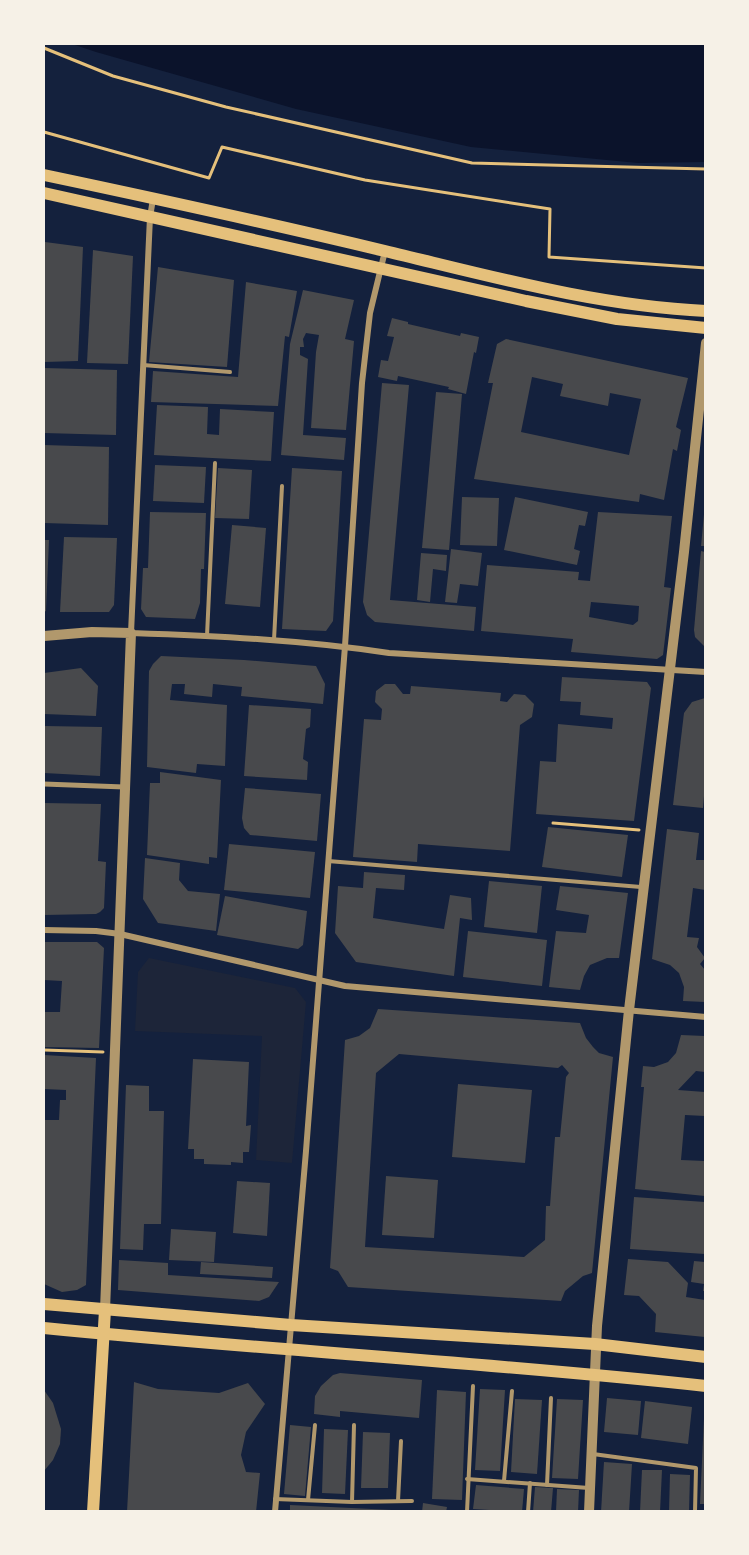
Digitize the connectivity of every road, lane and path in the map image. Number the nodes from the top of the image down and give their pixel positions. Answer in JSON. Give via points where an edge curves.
{"nodes":[{"id":1,"x":44,"y":48,"type":"edge"},
{"id":2,"x":44,"y":132,"type":"edge"},
{"id":3,"x":705,"y":169,"type":"edge"},
{"id":4,"x":44,"y":175,"type":"edge"},
{"id":5,"x":44,"y":193,"type":"edge"},
{"id":6,"x":153,"y":199,"type":"junction"},
{"id":7,"x":150,"y":217,"type":"junction"},
{"id":8,"x":385,"y":251,"type":"junction"},
{"id":9,"x":380,"y":267,"type":"junction"},
{"id":10,"x":705,"y":268,"type":"edge"},
{"id":11,"x":705,"y":311,"type":"edge"},
{"id":12,"x":705,"y":328,"type":"edge"},
{"id":13,"x":705,"y":342,"type":"edge"},
{"id":14,"x":142,"y":365,"type":"junction"},
{"id":15,"x":230,"y":372,"type":"dead end"},
{"id":16,"x":215,"y":463,"type":"dead end"},
{"id":17,"x":282,"y":486,"type":"dead end"},
{"id":18,"x":131,"y":633,"type":"junction"},
{"id":19,"x":44,"y":636,"type":"edge"},
{"id":20,"x":207,"y":636,"type":"junction"},
{"id":21,"x":274,"y":640,"type":"junction"},
{"id":22,"x":345,"y":646,"type":"junction"},
{"id":23,"x":670,"y":670,"type":"junction"},
{"id":24,"x":705,"y":672,"type":"edge"},
{"id":25,"x":44,"y":784,"type":"edge"},
{"id":26,"x":124,"y":787,"type":"junction"},
{"id":27,"x":553,"y":823,"type":"dead end"},
{"id":28,"x":650,"y":831,"type":"junction"},
{"id":29,"x":328,"y":861,"type":"junction"},
{"id":30,"x":642,"y":887,"type":"junction"},
{"id":31,"x":44,"y":930,"type":"edge"},
{"id":32,"x":120,"y":934,"type":"junction"},
{"id":33,"x":319,"y":980,"type":"junction"},
{"id":34,"x":629,"y":1010,"type":"junction"},
{"id":35,"x":705,"y":1017,"type":"edge"},
{"id":36,"x":44,"y":1050,"type":"edge"},
{"id":37,"x":114,"y":1052,"type":"junction"},
{"id":38,"x":44,"y":1304,"type":"edge"},
{"id":39,"x":105,"y":1310,"type":"junction"},
{"id":40,"x":291,"y":1325,"type":"junction"},
{"id":41,"x":44,"y":1328,"type":"edge"},
{"id":42,"x":104,"y":1334,"type":"junction"},
{"id":43,"x":595,"y":1344,"type":"junction"},
{"id":44,"x":289,"y":1349,"type":"junction"},
{"id":45,"x":705,"y":1358,"type":"edge"},
{"id":46,"x":594,"y":1374,"type":"junction"},
{"id":47,"x":473,"y":1386,"type":"dead end"},
{"id":48,"x":705,"y":1386,"type":"edge"},
{"id":49,"x":512,"y":1391,"type":"dead end"},
{"id":50,"x":551,"y":1398,"type":"dead end"},
{"id":51,"x":315,"y":1425,"type":"dead end"},
{"id":52,"x":354,"y":1425,"type":"dead end"},
{"id":53,"x":401,"y":1441,"type":"dead end"},
{"id":54,"x":592,"y":1454,"type":"junction"},
{"id":55,"x":468,"y":1479,"type":"junction"},
{"id":56,"x":504,"y":1481,"type":"junction"},
{"id":57,"x":530,"y":1484,"type":"junction"},
{"id":58,"x":547,"y":1485,"type":"junction"},
{"id":59,"x":590,"y":1488,"type":"junction"},
{"id":60,"x":275,"y":1499,"type":"junction"},
{"id":61,"x":308,"y":1500,"type":"junction"},
{"id":62,"x":398,"y":1501,"type":"junction"},
{"id":63,"x":412,"y":1501,"type":"dead end"},
{"id":64,"x":352,"y":1502,"type":"junction"},
{"id":65,"x":93,"y":1512,"type":"edge"},
{"id":66,"x":275,"y":1512,"type":"edge"},
{"id":67,"x":467,"y":1512,"type":"edge"},
{"id":68,"x":528,"y":1512,"type":"edge"},
{"id":69,"x":589,"y":1512,"type":"edge"},
{"id":70,"x":695,"y":1512,"type":"edge"}],
"edges":[{"from":1,"to":3,"type":"path","via":[[113,76],[226,107],[472,163]]},
{"from":2,"to":10,"type":"path","via":[[209,178],[222,147],[365,180],[550,209],[549,257]]},
{"from":4,"to":6,"type":"main road"},
{"from":5,"to":7,"type":"main road"},
{"from":6,"to":7,"type":"street"},
{"from":6,"to":8,"type":"main road"},
{"from":7,"to":9,"type":"main road"},
{"from":7,"to":14,"type":"street"},
{"from":8,"to":9,"type":"street"},
{"from":8,"to":11,"type":"main road","via":[[571,294]]},
{"from":9,"to":12,"type":"main road","via":[[617,319]]},
{"from":9,"to":22,"type":"street","via":[[362,383]]},
{"from":13,"to":23,"type":"street"},
{"from":14,"to":15,"type":"lane"},
{"from":14,"to":18,"type":"street"},
{"from":16,"to":20,"type":"lane"},
{"from":17,"to":21,"type":"lane"},
{"from":18,"to":19,"type":"street"},
{"from":18,"to":20,"type":"street"},
{"from":18,"to":26,"type":"street"},
{"from":20,"to":21,"type":"street"},
{"from":21,"to":22,"type":"street"},
{"from":22,"to":23,"type":"street","via":[[389,653]]},
{"from":22,"to":29,"type":"street"},
{"from":23,"to":24,"type":"street"},
{"from":23,"to":28,"type":"street"},
{"from":25,"to":26,"type":"street"},
{"from":26,"to":32,"type":"street"},
{"from":27,"to":28,"type":"path"},
{"from":28,"to":30,"type":"street"},
{"from":29,"to":30,"type":"lane"},
{"from":29,"to":33,"type":"street"},
{"from":30,"to":34,"type":"street"},
{"from":31,"to":32,"type":"street"},
{"from":32,"to":33,"type":"street"},
{"from":32,"to":37,"type":"street"},
{"from":33,"to":34,"type":"street","via":[[345,986]]},
{"from":33,"to":40,"type":"street"},
{"from":34,"to":35,"type":"street"},
{"from":34,"to":43,"type":"street"},
{"from":36,"to":37,"type":"path"},
{"from":37,"to":39,"type":"street"},
{"from":38,"to":39,"type":"main road"},
{"from":39,"to":40,"type":"main road"},
{"from":39,"to":42,"type":"main road"},
{"from":40,"to":43,"type":"main road"},
{"from":40,"to":44,"type":"street"},
{"from":41,"to":42,"type":"main road"},
{"from":42,"to":44,"type":"main road"},
{"from":42,"to":65,"type":"main road"},
{"from":43,"to":45,"type":"main road"},
{"from":43,"to":46,"type":"street"},
{"from":44,"to":46,"type":"main road"},
{"from":44,"to":60,"type":"street"},
{"from":46,"to":48,"type":"main road"},
{"from":46,"to":54,"type":"street"},
{"from":47,"to":55,"type":"lane"},
{"from":49,"to":56,"type":"lane"},
{"from":50,"to":58,"type":"lane"},
{"from":51,"to":61,"type":"lane"},
{"from":52,"to":64,"type":"lane"},
{"from":53,"to":62,"type":"lane"},
{"from":54,"to":59,"type":"street"},
{"from":54,"to":70,"type":"lane","via":[[696,1468]]},
{"from":55,"to":56,"type":"lane"},
{"from":55,"to":67,"type":"lane"},
{"from":56,"to":57,"type":"lane"},
{"from":57,"to":58,"type":"lane"},
{"from":57,"to":68,"type":"lane"},
{"from":58,"to":59,"type":"lane"},
{"from":59,"to":69,"type":"street"},
{"from":60,"to":61,"type":"lane"},
{"from":60,"to":66,"type":"street"},
{"from":61,"to":64,"type":"lane"},
{"from":62,"to":63,"type":"lane"},
{"from":62,"to":64,"type":"lane"}]}
